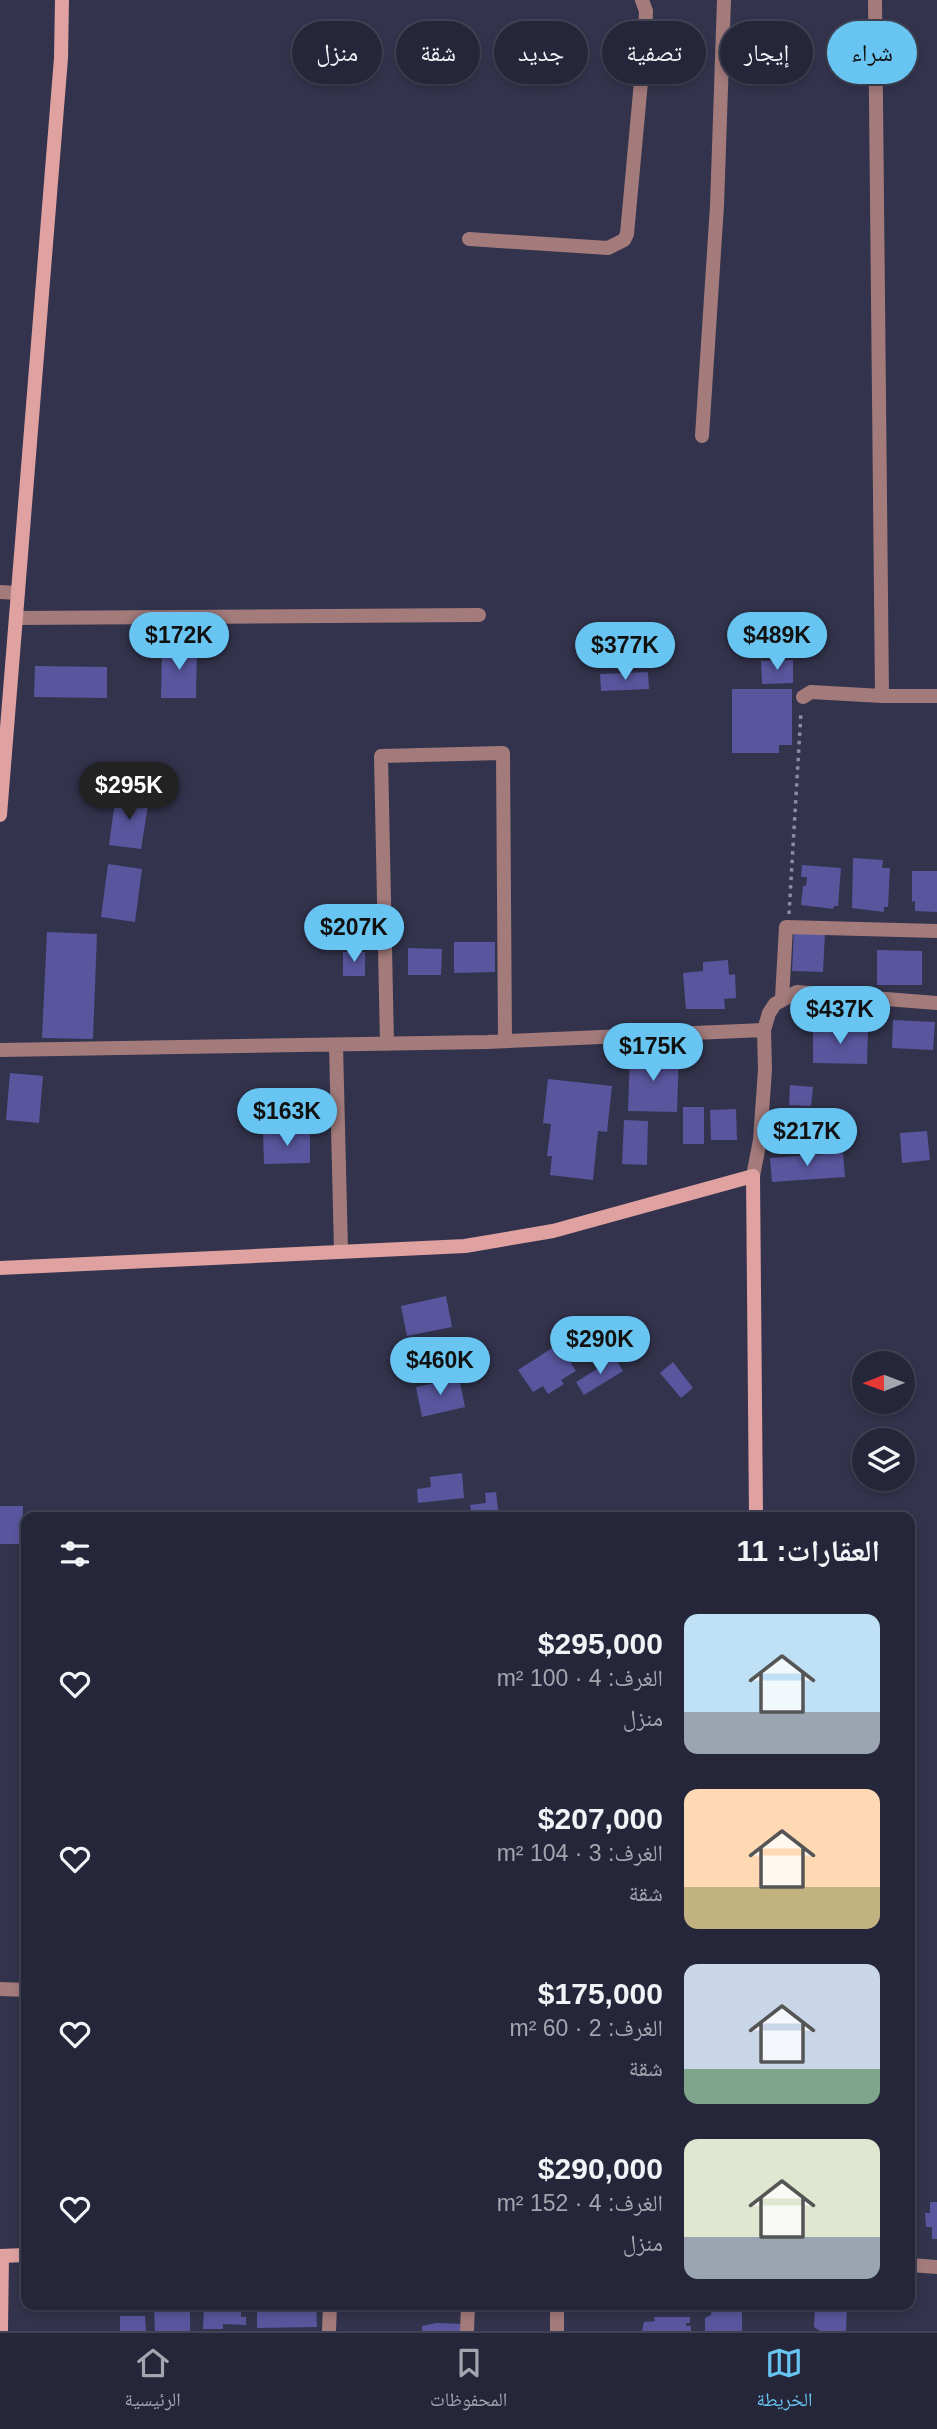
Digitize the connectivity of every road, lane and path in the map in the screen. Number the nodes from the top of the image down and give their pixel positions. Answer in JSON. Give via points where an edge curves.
{"nodes":[{"id":1,"x":62,"y":0,"type":"edge"},
{"id":2,"x":642,"y":0,"type":"edge"},
{"id":3,"x":724,"y":0,"type":"edge"},
{"id":4,"x":875,"y":0,"type":"edge"},
{"id":5,"x":469,"y":239,"type":"dead end"},
{"id":6,"x":702,"y":436,"type":"dead end"},
{"id":7,"x":0,"y":592,"type":"edge"},
{"id":8,"x":18,"y":593,"type":"junction"},
{"id":9,"x":479,"y":615,"type":"dead end"},
{"id":10,"x":16,"y":618,"type":"junction"},
{"id":11,"x":882,"y":696,"type":"junction"},
{"id":12,"x":937,"y":696,"type":"edge"},
{"id":13,"x":803,"y":697,"type":"joint"},
{"id":14,"x":0,"y":815,"type":"edge"},
{"id":15,"x":786,"y":926,"type":"junction"},
{"id":16,"x":937,"y":931,"type":"edge"},
{"id":17,"x":782,"y":998,"type":"junction"},
{"id":18,"x":937,"y":1003,"type":"edge"},
{"id":19,"x":764,"y":1030,"type":"junction"},
{"id":20,"x":505,"y":1041,"type":"junction"},
{"id":21,"x":387,"y":1044,"type":"junction"},
{"id":22,"x":336,"y":1045,"type":"junction"},
{"id":23,"x":0,"y":1050,"type":"edge"},
{"id":24,"x":753,"y":1176,"type":"junction"},
{"id":25,"x":341,"y":1251,"type":"junction"},
{"id":26,"x":0,"y":1268,"type":"edge"},
{"id":27,"x":756,"y":1512,"type":"edge"},
{"id":28,"x":0,"y":1989,"type":"edge"},
{"id":29,"x":21,"y":1990,"type":"edge"},
{"id":30,"x":21,"y":2255,"type":"edge"},
{"id":31,"x":1,"y":2256,"type":"edge"},
{"id":32,"x":915,"y":2265,"type":"edge"},
{"id":33,"x":937,"y":2267,"type":"edge"},
{"id":34,"x":330,"y":2310,"type":"edge"},
{"id":35,"x":468,"y":2310,"type":"edge"},
{"id":36,"x":557,"y":2310,"type":"edge"},
{"id":37,"x":1,"y":2331,"type":"edge"},
{"id":38,"x":329,"y":2331,"type":"edge"},
{"id":39,"x":467,"y":2331,"type":"edge"},
{"id":40,"x":557,"y":2331,"type":"edge"}],
"edges":[{"from":1,"to":8,"type":"street"},
{"from":2,"to":5,"type":"street","via":[[645,38],[624,240],[608,248]]},
{"from":3,"to":6,"type":"street","via":[[718,206]]},
{"from":4,"to":11,"type":"street"},
{"from":7,"to":8,"type":"street"},
{"from":8,"to":10,"type":"street"},
{"from":9,"to":10,"type":"street"},
{"from":10,"to":14,"type":"street"},
{"from":11,"to":12,"type":"street"},
{"from":11,"to":13,"type":"street","via":[[811,692]]},
{"from":13,"to":15,"type":"path"},
{"from":15,"to":16,"type":"street"},
{"from":15,"to":17,"type":"street"},
{"from":17,"to":18,"type":"street","via":[[797,992]]},
{"from":17,"to":19,"type":"street","via":[[769,1013]]},
{"from":19,"to":20,"type":"street"},
{"from":19,"to":24,"type":"street","via":[[761,1126]]},
{"from":20,"to":21,"type":"street"},
{"from":20,"to":21,"type":"street","via":[[503,753],[381,756]]},
{"from":21,"to":22,"type":"street"},
{"from":22,"to":23,"type":"street"},
{"from":22,"to":25,"type":"street"},
{"from":24,"to":25,"type":"street","via":[[553,1231],[465,1246]]},
{"from":24,"to":27,"type":"street"},
{"from":25,"to":26,"type":"street"},
{"from":28,"to":29,"type":"street"},
{"from":30,"to":31,"type":"street"},
{"from":31,"to":37,"type":"street"},
{"from":32,"to":33,"type":"street"},
{"from":34,"to":38,"type":"street"},
{"from":35,"to":39,"type":"street"},
{"from":36,"to":40,"type":"street"}]}
